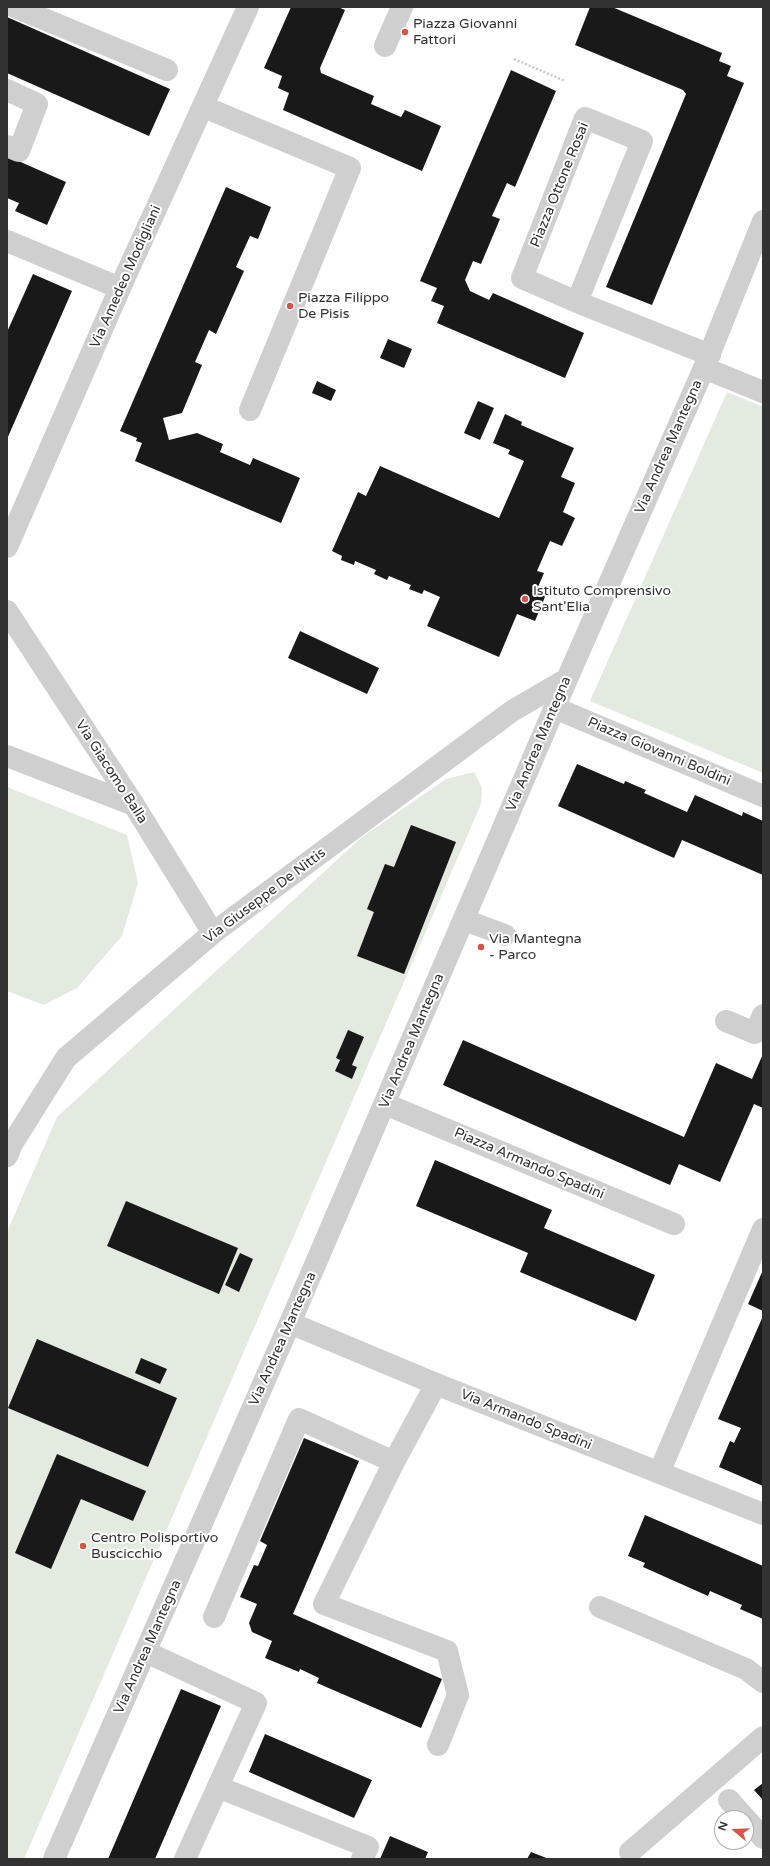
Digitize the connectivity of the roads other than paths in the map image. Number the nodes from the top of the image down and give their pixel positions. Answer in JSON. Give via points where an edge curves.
{"nodes":[{"id":1,"x":15,"y":7,"type":"edge"},
{"id":2,"x":248,"y":7,"type":"edge"},
{"id":3,"x":402,"y":7,"type":"edge"},
{"id":4,"x":385,"y":46,"type":"dead end"},
{"id":5,"x":167,"y":70,"type":"dead end"},
{"id":6,"x":7,"y":90,"type":"edge"},
{"id":7,"x":204,"y":107,"type":"junction"},
{"id":8,"x":7,"y":146,"type":"edge"},
{"id":9,"x":763,"y":221,"type":"edge"},
{"id":10,"x":7,"y":241,"type":"edge"},
{"id":11,"x":120,"y":288,"type":"junction"},
{"id":12,"x":577,"y":302,"type":"junction"},
{"id":13,"x":707,"y":361,"type":"junction"},
{"id":14,"x":763,"y":392,"type":"edge"},
{"id":15,"x":250,"y":410,"type":"dead end"},
{"id":16,"x":7,"y":547,"type":"edge"},
{"id":17,"x":7,"y":611,"type":"edge"},
{"id":18,"x":567,"y":679,"type":"junction"},
{"id":19,"x":555,"y":708,"type":"junction"},
{"id":20,"x":7,"y":756,"type":"edge"},
{"id":21,"x":763,"y":796,"type":"edge"},
{"id":22,"x":134,"y":805,"type":"junction"},
{"id":23,"x":464,"y":920,"type":"junction"},
{"id":24,"x":214,"y":933,"type":"junction"},
{"id":25,"x":505,"y":936,"type":"dead end"},
{"id":26,"x":763,"y":1015,"type":"edge"},
{"id":27,"x":726,"y":1021,"type":"dead end"},
{"id":28,"x":385,"y":1104,"type":"junction"},
{"id":29,"x":7,"y":1156,"type":"edge"},
{"id":30,"x":674,"y":1224,"type":"dead end"},
{"id":31,"x":763,"y":1229,"type":"edge"},
{"id":32,"x":290,"y":1323,"type":"junction"},
{"id":33,"x":436,"y":1384,"type":"junction"},
{"id":34,"x":394,"y":1462,"type":"junction"},
{"id":35,"x":659,"y":1473,"type":"junction"},
{"id":36,"x":763,"y":1514,"type":"edge"},
{"id":37,"x":600,"y":1607,"type":"dead end"},
{"id":38,"x":214,"y":1617,"type":"dead end"},
{"id":39,"x":146,"y":1652,"type":"junction"},
{"id":40,"x":763,"y":1682,"type":"edge"},
{"id":41,"x":763,"y":1737,"type":"edge"},
{"id":42,"x":438,"y":1745,"type":"dead end"},
{"id":43,"x":218,"y":1787,"type":"junction"},
{"id":44,"x":729,"y":1800,"type":"dead end"},
{"id":45,"x":738,"y":1810,"type":"edge"},
{"id":46,"x":754,"y":1827,"type":"edge"},
{"id":47,"x":763,"y":1838,"type":"edge"},
{"id":48,"x":630,"y":1852,"type":"dead end"},
{"id":49,"x":54,"y":1859,"type":"edge"},
{"id":50,"x":186,"y":1859,"type":"edge"},
{"id":51,"x":362,"y":1859,"type":"edge"}],
"edges":[{"from":1,"to":5,"type":"street"},
{"from":2,"to":7,"type":"street","name":"Via Amedeo Modigliani"},
{"from":3,"to":4,"type":"street"},
{"from":6,"to":8,"type":"street","via":[[37,104],[19,151]]},
{"from":7,"to":11,"type":"street","name":"Via Amedeo Modigliani"},
{"from":7,"to":15,"type":"street","via":[[350,168]]},
{"from":9,"to":13,"type":"street","name":"Via Andrea Mantegna"},
{"from":10,"to":11,"type":"street"},
{"from":11,"to":16,"type":"street","name":"Via Amedeo Modigliani"},
{"from":12,"to":12,"type":"street","name":"Piazza Ottone Rosai","via":[[642,141],[585,118],[522,278]]},
{"from":12,"to":13,"type":"street","name":"Piazza Ottone Rosai"},
{"from":13,"to":14,"type":"street","name":"Piazza Ottone Rosai"},
{"from":13,"to":18,"type":"street","name":"Via Andrea Mantegna"},
{"from":17,"to":22,"type":"street","name":"Via Giacomo Balla"},
{"from":18,"to":19,"type":"street","name":"Via Andrea Mantegna"},
{"from":18,"to":24,"type":"street","name":"Via Giuseppe De Nittis","via":[[512,712]]},
{"from":19,"to":21,"type":"street","name":"Piazza Giovanni Boldini"},
{"from":19,"to":23,"type":"street","name":"Via Andrea Mantegna"},
{"from":20,"to":22,"type":"street"},
{"from":22,"to":24,"type":"street","name":"Via Giacomo Balla"},
{"from":23,"to":25,"type":"street"},
{"from":23,"to":28,"type":"street","name":"Via Andrea Mantegna"},
{"from":24,"to":29,"type":"street","name":"Via Giuseppe De Nittis","via":[[66,1058]]},
{"from":26,"to":27,"type":"street","via":[[755,1033]]},
{"from":28,"to":30,"type":"street","name":"Piazza Armando Spadini"},
{"from":28,"to":32,"type":"street","name":"Via Andrea Mantegna"},
{"from":31,"to":35,"type":"street"},
{"from":32,"to":33,"type":"street","name":"Via Armando Spadini"},
{"from":32,"to":39,"type":"street","name":"Via Andrea Mantegna"},
{"from":33,"to":34,"type":"street"},
{"from":33,"to":35,"type":"street","name":"Via Armando Spadini"},
{"from":34,"to":38,"type":"street","via":[[299,1419]]},
{"from":34,"to":42,"type":"street","via":[[324,1604],[447,1651],[458,1695]]},
{"from":35,"to":36,"type":"street","name":"Via Armando Spadini"},
{"from":37,"to":40,"type":"street","via":[[746,1669]]},
{"from":39,"to":43,"type":"street","via":[[256,1703]]},
{"from":39,"to":49,"type":"street","name":"Via Andrea Mantegna"},
{"from":41,"to":48,"type":"street"},
{"from":43,"to":50,"type":"street"},
{"from":43,"to":51,"type":"street","via":[[368,1847]]},
{"from":44,"to":45,"type":"street"},
{"from":46,"to":47,"type":"street"}]}
